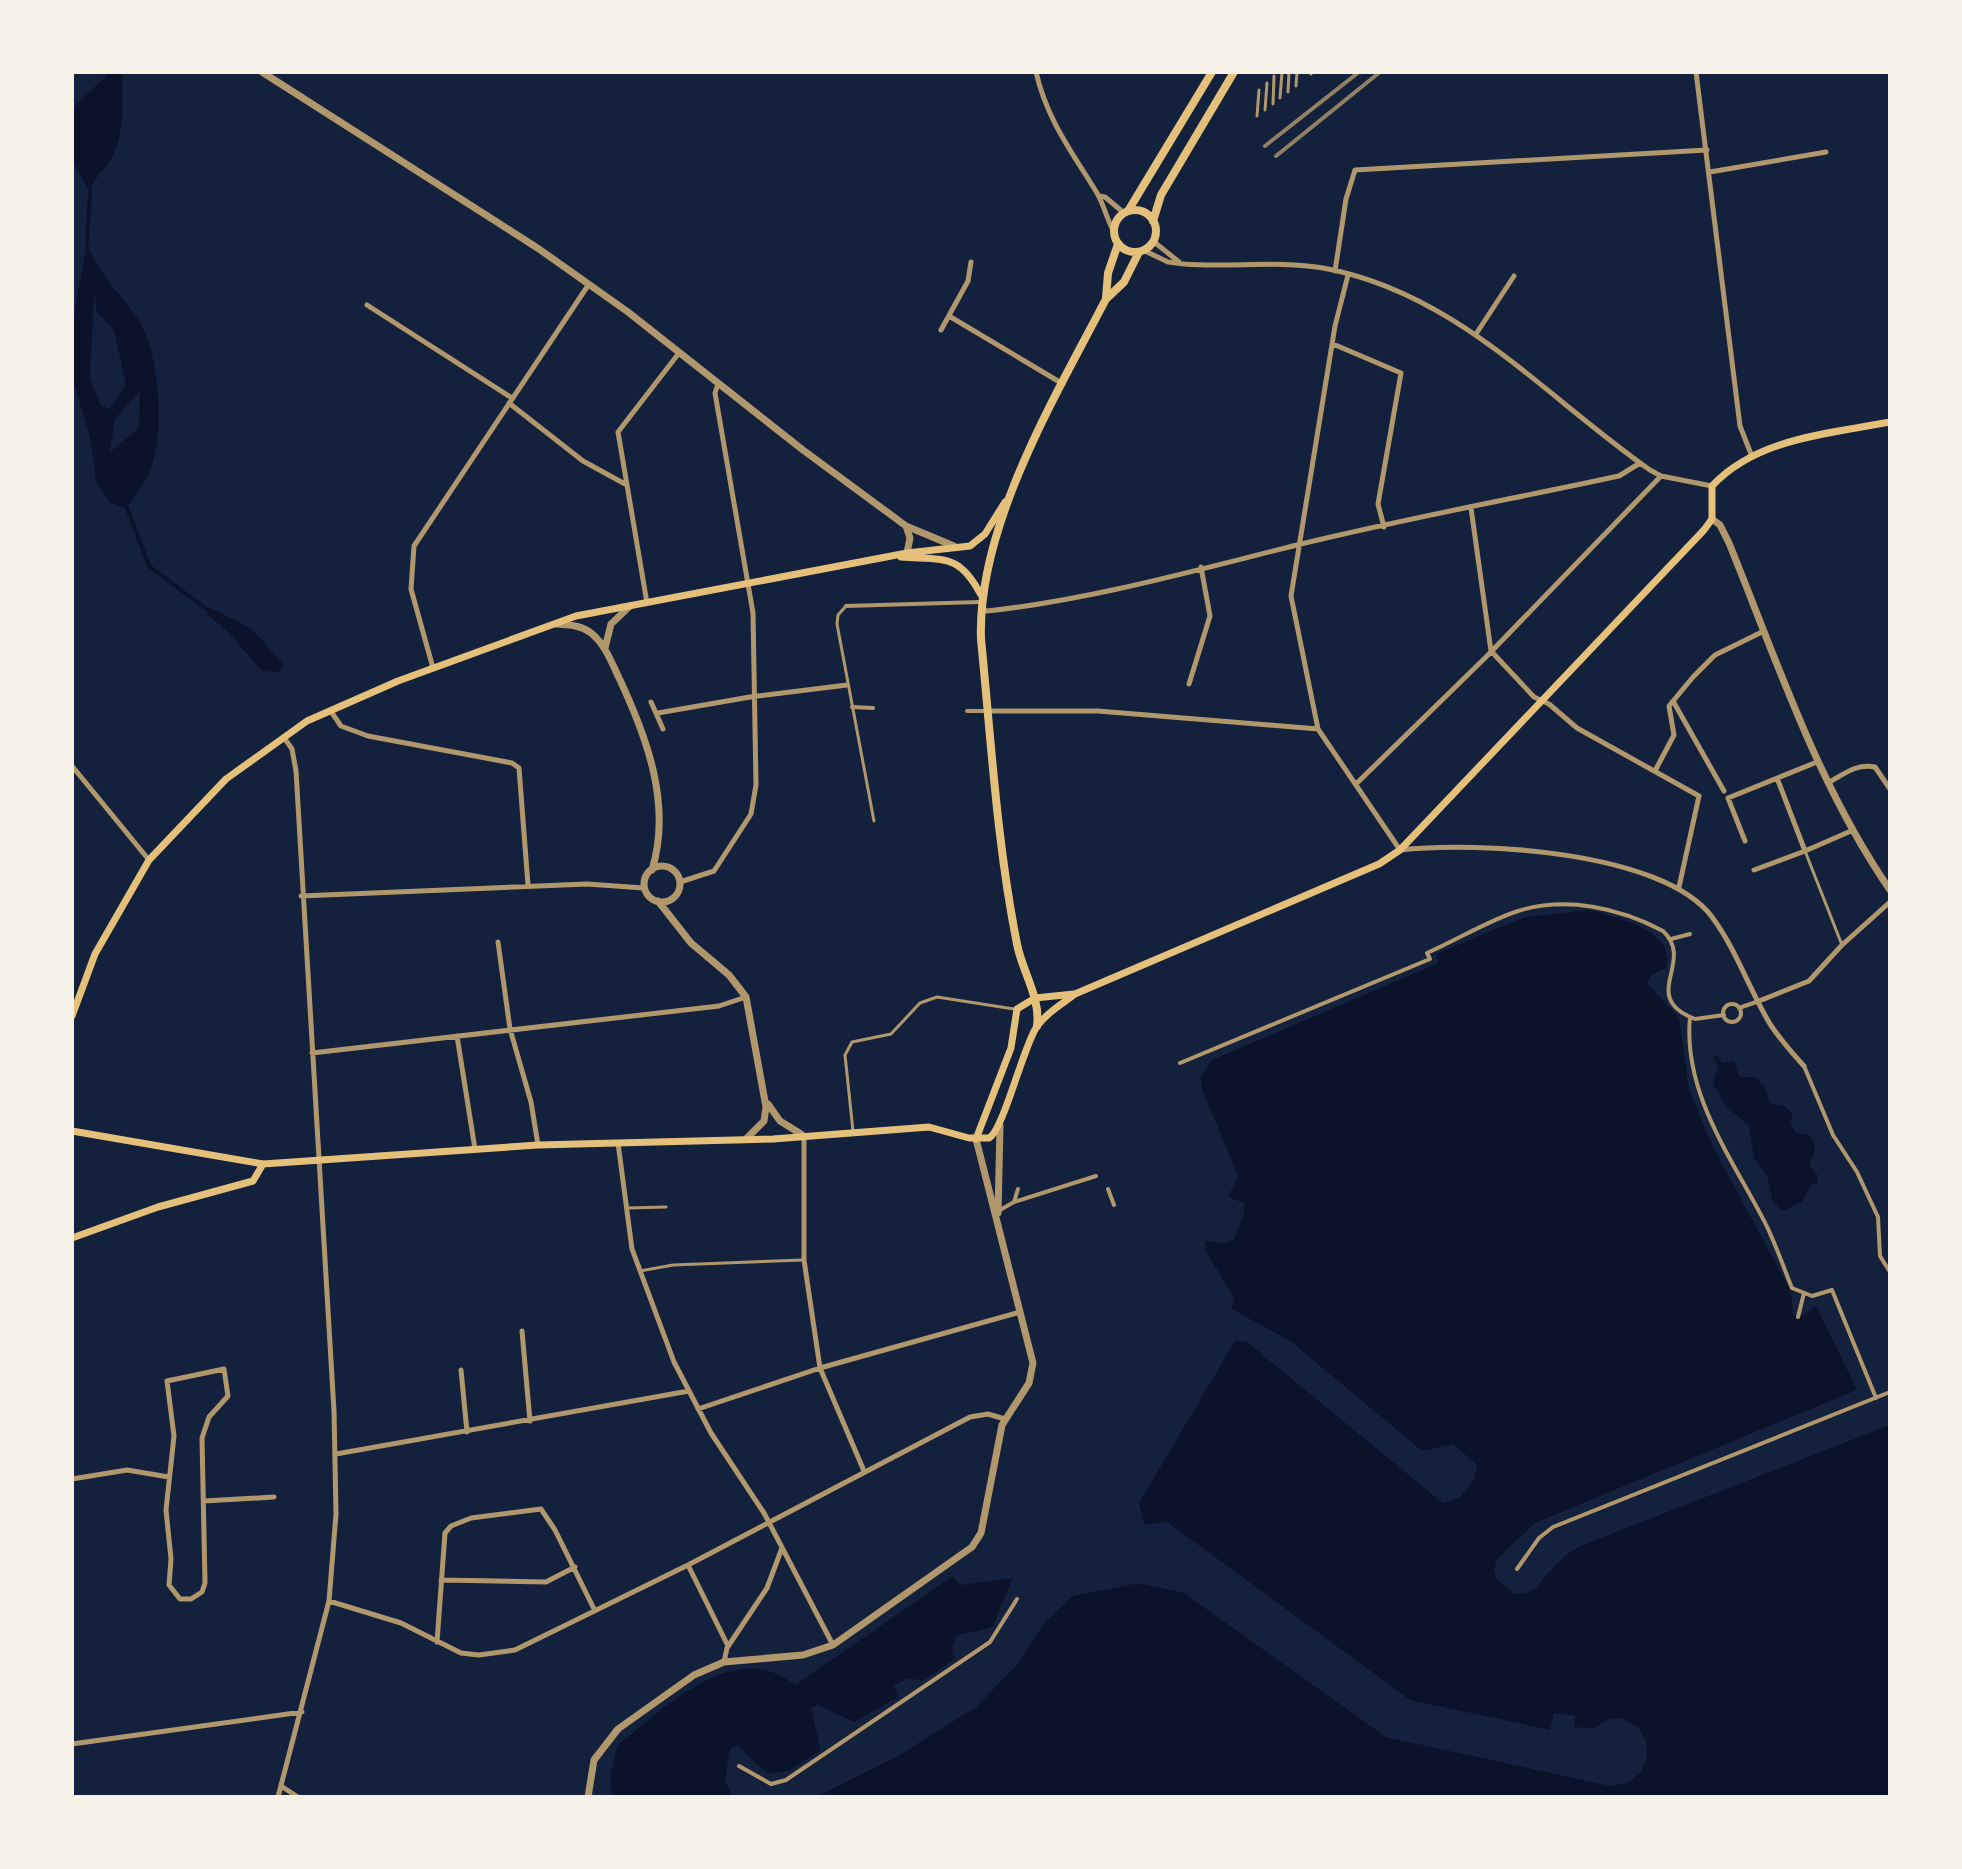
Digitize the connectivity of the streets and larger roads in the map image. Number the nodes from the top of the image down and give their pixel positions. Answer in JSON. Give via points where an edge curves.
{"nodes":[{"id":1,"x":262,"y":72,"type":"edge"},
{"id":2,"x":1036,"y":72,"type":"edge"},
{"id":3,"x":1212,"y":72,"type":"edge"},
{"id":4,"x":1234,"y":72,"type":"edge"},
{"id":5,"x":1696,"y":72,"type":"edge"},
{"id":6,"x":1707,"y":150,"type":"junction"},
{"id":7,"x":1826,"y":152,"type":"dead end"},
{"id":8,"x":1710,"y":172,"type":"junction"},
{"id":9,"x":1099,"y":196,"type":"junction"},
{"id":10,"x":1126,"y":212,"type":"junction"},
{"id":11,"x":1153,"y":221,"type":"junction"},
{"id":12,"x":1114,"y":232,"type":"junction"},
{"id":13,"x":1153,"y":241,"type":"junction"},
{"id":14,"x":1118,"y":244,"type":"junction"},
{"id":15,"x":1141,"y":251,"type":"junction"},
{"id":16,"x":971,"y":262,"type":"dead end"},
{"id":17,"x":1184,"y":264,"type":"junction"},
{"id":18,"x":1335,"y":271,"type":"junction"},
{"id":19,"x":1348,"y":275,"type":"junction"},
{"id":20,"x":1514,"y":276,"type":"dead end"},
{"id":21,"x":589,"y":284,"type":"junction"},
{"id":22,"x":1106,"y":299,"type":"junction"},
{"id":23,"x":367,"y":305,"type":"dead end"},
{"id":24,"x":949,"y":316,"type":"junction"},
{"id":25,"x":941,"y":330,"type":"dead end"},
{"id":26,"x":1476,"y":334,"type":"junction"},
{"id":27,"x":1333,"y":343,"type":"junction"},
{"id":28,"x":679,"y":353,"type":"junction"},
{"id":29,"x":718,"y":384,"type":"junction"},
{"id":30,"x":1063,"y":385,"type":"junction"},
{"id":31,"x":510,"y":400,"type":"junction"},
{"id":32,"x":1890,"y":422,"type":"edge"},
{"id":33,"x":1751,"y":454,"type":"junction"},
{"id":34,"x":1640,"y":463,"type":"junction"},
{"id":35,"x":1661,"y":476,"type":"junction"},
{"id":36,"x":625,"y":484,"type":"junction"},
{"id":37,"x":1712,"y":486,"type":"junction"},
{"id":38,"x":1010,"y":494,"type":"junction"},
{"id":39,"x":1471,"y":508,"type":"junction"},
{"id":40,"x":1712,"y":519,"type":"junction"},
{"id":41,"x":906,"y":526,"type":"junction"},
{"id":42,"x":1384,"y":527,"type":"junction"},
{"id":43,"x":1298,"y":545,"type":"junction"},
{"id":44,"x":964,"y":548,"type":"junction"},
{"id":45,"x":907,"y":553,"type":"junction"},
{"id":46,"x":890,"y":557,"type":"junction"},
{"id":47,"x":1201,"y":567,"type":"junction"},
{"id":48,"x":749,"y":584,"type":"junction"},
{"id":49,"x":980,"y":601,"type":"junction"},
{"id":50,"x":647,"y":603,"type":"junction"},
{"id":51,"x":630,"y":606,"type":"junction"},
{"id":52,"x":846,"y":606,"type":"road end"},
{"id":53,"x":554,"y":624,"type":"junction"},
{"id":54,"x":1765,"y":631,"type":"junction"},
{"id":55,"x":605,"y":648,"type":"junction"},
{"id":56,"x":1491,"y":651,"type":"junction"},
{"id":57,"x":433,"y":668,"type":"junction"},
{"id":58,"x":1189,"y":684,"type":"dead end"},
{"id":59,"x":847,"y":685,"type":"road end"},
{"id":60,"x":755,"y":697,"type":"junction"},
{"id":61,"x":1541,"y":701,"type":"junction"},
{"id":62,"x":1673,"y":701,"type":"junction"},
{"id":63,"x":651,"y":702,"type":"dead end"},
{"id":64,"x":852,"y":707,"type":"road end"},
{"id":65,"x":873,"y":708,"type":"dead end"},
{"id":66,"x":329,"y":709,"type":"junction"},
{"id":67,"x":967,"y":711,"type":"dead end"},
{"id":68,"x":988,"y":711,"type":"junction"},
{"id":69,"x":658,"y":713,"type":"junction"},
{"id":70,"x":663,"y":729,"type":"dead end"},
{"id":71,"x":1318,"y":729,"type":"junction"},
{"id":72,"x":285,"y":739,"type":"junction"},
{"id":73,"x":1817,"y":762,"type":"junction"},
{"id":74,"x":72,"y":766,"type":"edge"},
{"id":75,"x":1656,"y":769,"type":"junction"},
{"id":76,"x":1777,"y":778,"type":"junction"},
{"id":77,"x":1356,"y":784,"type":"junction"},
{"id":78,"x":1827,"y":784,"type":"junction"},
{"id":79,"x":1890,"y":789,"type":"edge"},
{"id":80,"x":1724,"y":791,"type":"dead end"},
{"id":81,"x":1851,"y":831,"type":"junction"},
{"id":82,"x":1745,"y":841,"type":"dead end"},
{"id":83,"x":1400,"y":850,"type":"junction"},
{"id":84,"x":1805,"y":851,"type":"junction"},
{"id":85,"x":149,"y":860,"type":"junction"},
{"id":86,"x":652,"y":870,"type":"junction"},
{"id":87,"x":1754,"y":870,"type":"dead end"},
{"id":88,"x":1890,"y":872,"type":"edge"},
{"id":89,"x":1882,"y":879,"type":"junction"},
{"id":90,"x":680,"y":882,"type":"junction"},
{"id":91,"x":528,"y":885,"type":"junction"},
{"id":92,"x":1679,"y":887,"type":"junction"},
{"id":93,"x":644,"y":888,"type":"junction"},
{"id":94,"x":1890,"y":890,"type":"edge"},
{"id":95,"x":301,"y":896,"type":"junction"},
{"id":96,"x":658,"y":901,"type":"junction"},
{"id":97,"x":1890,"y":902,"type":"edge"},
{"id":98,"x":1690,"y":934,"type":"dead end"},
{"id":99,"x":1671,"y":939,"type":"junction"},
{"id":100,"x":498,"y":942,"type":"dead end"},
{"id":101,"x":1075,"y":994,"type":"junction"},
{"id":102,"x":746,"y":997,"type":"junction"},
{"id":103,"x":1035,"y":998,"type":"junction"},
{"id":104,"x":1759,"y":1001,"type":"junction"},
{"id":105,"x":1739,"y":1008,"type":"junction"},
{"id":106,"x":72,"y":1016,"type":"edge"},
{"id":107,"x":1721,"y":1016,"type":"junction"},
{"id":108,"x":1690,"y":1017,"type":"junction"},
{"id":109,"x":1037,"y":1026,"type":"junction"},
{"id":110,"x":510,"y":1029,"type":"junction"},
{"id":111,"x":457,"y":1036,"type":"junction"},
{"id":112,"x":312,"y":1053,"type":"junction"},
{"id":113,"x":1180,"y":1063,"type":"dead end"},
{"id":114,"x":1804,"y":1066,"type":"joint"},
{"id":115,"x":765,"y":1099,"type":"junction"},
{"id":116,"x":1000,"y":1126,"type":"junction"},
{"id":117,"x":72,"y":1131,"type":"edge"},
{"id":118,"x":802,"y":1134,"type":"junction"},
{"id":119,"x":747,"y":1138,"type":"junction"},
{"id":120,"x":976,"y":1139,"type":"junction"},
{"id":121,"x":618,"y":1143,"type":"junction"},
{"id":122,"x":538,"y":1145,"type":"junction"},
{"id":123,"x":475,"y":1150,"type":"junction"},
{"id":124,"x":319,"y":1161,"type":"junction"},
{"id":125,"x":263,"y":1164,"type":"junction"},
{"id":126,"x":1096,"y":1176,"type":"dead end"},
{"id":127,"x":1018,"y":1189,"type":"dead end"},
{"id":128,"x":1108,"y":1189,"type":"dead end"},
{"id":129,"x":1014,"y":1202,"type":"junction"},
{"id":130,"x":1114,"y":1205,"type":"dead end"},
{"id":131,"x":998,"y":1215,"type":"junction"},
{"id":132,"x":72,"y":1238,"type":"edge"},
{"id":133,"x":1890,"y":1272,"type":"edge"},
{"id":134,"x":1804,"y":1293,"type":"junction"},
{"id":135,"x":1021,"y":1312,"type":"junction"},
{"id":136,"x":1798,"y":1317,"type":"dead end"},
{"id":137,"x":522,"y":1331,"type":"dead end"},
{"id":138,"x":820,"y":1368,"type":"junction"},
{"id":139,"x":461,"y":1370,"type":"dead end"},
{"id":140,"x":689,"y":1391,"type":"junction"},
{"id":141,"x":1890,"y":1392,"type":"edge"},
{"id":142,"x":1876,"y":1398,"type":"junction"},
{"id":143,"x":698,"y":1409,"type":"junction"},
{"id":144,"x":1005,"y":1419,"type":"junction"},
{"id":145,"x":530,"y":1421,"type":"junction"},
{"id":146,"x":467,"y":1432,"type":"junction"},
{"id":147,"x":336,"y":1454,"type":"junction"},
{"id":148,"x":864,"y":1471,"type":"junction"},
{"id":149,"x":169,"y":1477,"type":"junction"},
{"id":150,"x":72,"y":1479,"type":"edge"},
{"id":151,"x":274,"y":1497,"type":"dead end"},
{"id":152,"x":204,"y":1501,"type":"junction"},
{"id":153,"x":769,"y":1522,"type":"junction"},
{"id":154,"x":782,"y":1548,"type":"junction"},
{"id":155,"x":688,"y":1565,"type":"junction"},
{"id":156,"x":575,"y":1567,"type":"junction"},
{"id":157,"x":1517,"y":1569,"type":"dead end"},
{"id":158,"x":441,"y":1580,"type":"junction"},
{"id":159,"x":1017,"y":1599,"type":"dead end"},
{"id":160,"x":329,"y":1601,"type":"junction"},
{"id":161,"x":595,"y":1611,"type":"junction"},
{"id":162,"x":437,"y":1642,"type":"junction"},
{"id":163,"x":833,"y":1645,"type":"junction"},
{"id":164,"x":728,"y":1646,"type":"junction"},
{"id":165,"x":724,"y":1662,"type":"junction"},
{"id":166,"x":302,"y":1712,"type":"junction"},
{"id":167,"x":72,"y":1744,"type":"edge"},
{"id":168,"x":739,"y":1766,"type":"dead end"},
{"id":169,"x":281,"y":1786,"type":"junction"},
{"id":170,"x":278,"y":1797,"type":"edge"},
{"id":171,"x":298,"y":1797,"type":"edge"},
{"id":172,"x":588,"y":1797,"type":"edge"}],
"edges":[{"from":1,"to":21,"type":"street"},
{"from":2,"to":9,"type":"street","via":[[1055,130]]},
{"from":3,"to":10,"type":"main road"},
{"from":4,"to":11,"type":"main road","via":[[1161,195]]},
{"from":5,"to":6,"type":"street"},
{"from":6,"to":8,"type":"street"},
{"from":6,"to":18,"type":"street","via":[[1355,170]]},
{"from":7,"to":8,"type":"street"},
{"from":8,"to":33,"type":"street","via":[[1740,426]]},
{"from":9,"to":10,"type":"street"},
{"from":9,"to":12,"type":"street"},
{"from":10,"to":11,"type":"main road","via":[[1140,211]]},
{"from":10,"to":12,"type":"main road"},
{"from":11,"to":13,"type":"main road"},
{"from":12,"to":14,"type":"main road"},
{"from":13,"to":15,"type":"main road"},
{"from":13,"to":17,"type":"street"},
{"from":14,"to":15,"type":"main road","via":[[1127,251]]},
{"from":14,"to":22,"type":"main road"},
{"from":15,"to":17,"type":"street"},
{"from":15,"to":22,"type":"main road","via":[[1124,282]]},
{"from":16,"to":24,"type":"street","via":[[968,281]]},
{"from":17,"to":18,"type":"street"},
{"from":18,"to":19,"type":"street"},
{"from":19,"to":26,"type":"street","via":[[1434,306]]},
{"from":19,"to":27,"type":"street"},
{"from":20,"to":26,"type":"street"},
{"from":21,"to":28,"type":"street"},
{"from":21,"to":31,"type":"street"},
{"from":22,"to":30,"type":"main road"},
{"from":23,"to":31,"type":"street"},
{"from":24,"to":25,"type":"street"},
{"from":24,"to":30,"type":"street"},
{"from":26,"to":34,"type":"street"},
{"from":27,"to":42,"type":"street","via":[[1401,373],[1378,504]]},
{"from":27,"to":43,"type":"street"},
{"from":28,"to":29,"type":"street"},
{"from":28,"to":36,"type":"street","via":[[618,432]]},
{"from":29,"to":41,"type":"street"},
{"from":29,"to":48,"type":"street","via":[[715,393]]},
{"from":30,"to":38,"type":"main road"},
{"from":31,"to":36,"type":"street","via":[[583,461]]},
{"from":31,"to":57,"type":"street","via":[[414,546],[411,589]]},
{"from":32,"to":33,"type":"main road"},
{"from":33,"to":37,"type":"main road"},
{"from":34,"to":35,"type":"street"},
{"from":34,"to":39,"type":"street","via":[[1619,476]]},
{"from":35,"to":37,"type":"street"},
{"from":35,"to":56,"type":"street"},
{"from":36,"to":50,"type":"street"},
{"from":37,"to":40,"type":"main road"},
{"from":38,"to":44,"type":"main road","via":[[985,534]]},
{"from":38,"to":49,"type":"main road"},
{"from":39,"to":42,"type":"street"},
{"from":39,"to":56,"type":"street"},
{"from":40,"to":54,"type":"street","via":[[1729,543]]},
{"from":40,"to":61,"type":"main road"},
{"from":41,"to":44,"type":"street"},
{"from":41,"to":45,"type":"street"},
{"from":42,"to":43,"type":"street"},
{"from":43,"to":47,"type":"street"},
{"from":43,"to":71,"type":"street","via":[[1291,596]]},
{"from":44,"to":45,"type":"main road"},
{"from":45,"to":46,"type":"main road"},
{"from":46,"to":48,"type":"main road"},
{"from":46,"to":49,"type":"main road","via":[[955,561],[969,572]]},
{"from":47,"to":49,"type":"street","via":[[1034,606],[987,611]]},
{"from":47,"to":58,"type":"street","via":[[1210,616]]},
{"from":48,"to":50,"type":"main road"},
{"from":48,"to":60,"type":"street"},
{"from":49,"to":52,"type":"street"},
{"from":49,"to":68,"type":"main road"},
{"from":50,"to":51,"type":"main road"},
{"from":51,"to":53,"type":"main road"},
{"from":51,"to":55,"type":"street","via":[[611,624]]},
{"from":53,"to":55,"type":"street","via":[[580,627]]},
{"from":53,"to":57,"type":"main road"},
{"from":54,"to":62,"type":"street","via":[[1715,655]]},
{"from":54,"to":73,"type":"street"},
{"from":55,"to":86,"type":"street","via":[[654,768],[658,835]]},
{"from":56,"to":61,"type":"street"},
{"from":56,"to":77,"type":"street"},
{"from":57,"to":66,"type":"main road"},
{"from":59,"to":60,"type":"street"},
{"from":60,"to":69,"type":"street"},
{"from":60,"to":90,"type":"street","via":[[756,785],[751,814],[714,871]]},
{"from":61,"to":75,"type":"street","via":[[1577,728]]},
{"from":61,"to":83,"type":"main road"},
{"from":62,"to":75,"type":"street","via":[[1668,714],[1674,735]]},
{"from":62,"to":80,"type":"street"},
{"from":63,"to":69,"type":"street"},
{"from":64,"to":65,"type":"street"},
{"from":66,"to":72,"type":"main road"},
{"from":66,"to":91,"type":"street","via":[[341,726],[368,736],[519,768]]},
{"from":67,"to":68,"type":"street"},
{"from":68,"to":71,"type":"street","via":[[1098,711]]},
{"from":68,"to":103,"type":"main road","via":[[1017,944]]},
{"from":69,"to":70,"type":"street"},
{"from":71,"to":77,"type":"street"},
{"from":72,"to":85,"type":"main road","via":[[226,779]]},
{"from":72,"to":95,"type":"street","via":[[296,771]]},
{"from":73,"to":76,"type":"street"},
{"from":73,"to":78,"type":"street"},
{"from":74,"to":85,"type":"street"},
{"from":75,"to":92,"type":"street","via":[[1700,798]]},
{"from":76,"to":82,"type":"street","via":[[1728,798]]},
{"from":76,"to":84,"type":"street"},
{"from":77,"to":83,"type":"street"},
{"from":78,"to":79,"type":"street","via":[[1860,765],[1870,765]]},
{"from":78,"to":81,"type":"street"},
{"from":81,"to":84,"type":"street"},
{"from":81,"to":89,"type":"street"},
{"from":83,"to":92,"type":"street","via":[[1439,847],[1594,859]]},
{"from":83,"to":101,"type":"main road","via":[[1379,864]]},
{"from":84,"to":87,"type":"street"},
{"from":85,"to":106,"type":"main road","via":[[95,954]]},
{"from":86,"to":90,"type":"street","via":[[668,867]]},
{"from":86,"to":93,"type":"street"},
{"from":88,"to":89,"type":"street"},
{"from":89,"to":94,"type":"street"},
{"from":90,"to":96,"type":"street","via":[[674,898]]},
{"from":91,"to":93,"type":"street"},
{"from":91,"to":95,"type":"street"},
{"from":92,"to":104,"type":"street","via":[[1713,918]]},
{"from":93,"to":96,"type":"street"},
{"from":95,"to":112,"type":"street"},
{"from":96,"to":102,"type":"street","via":[[691,943]]},
{"from":97,"to":104,"type":"street","via":[[1804,985]]},
{"from":98,"to":99,"type":"street"},
{"from":99,"to":108,"type":"street","via":[[1674,960],[1666,993]]},
{"from":99,"to":113,"type":"street","via":[[1646,922],[1596,906],[1519,911],[1427,953],[1430,959]]},
{"from":100,"to":110,"type":"street"},
{"from":101,"to":103,"type":"main road"},
{"from":101,"to":109,"type":"main road"},
{"from":102,"to":110,"type":"street","via":[[719,1006]]},
{"from":102,"to":115,"type":"street"},
{"from":103,"to":109,"type":"main road"},
{"from":103,"to":120,"type":"main road","via":[[1016,1010],[1011,1048]]},
{"from":104,"to":105,"type":"street"},
{"from":104,"to":114,"type":"street"},
{"from":105,"to":107,"type":"street","via":[[1730,1005]]},
{"from":105,"to":107,"type":"street","via":[[1735,1022]]},
{"from":107,"to":108,"type":"street"},
{"from":108,"to":134,"type":"street","via":[[1688,1043],[1697,1087],[1720,1143],[1763,1219],[1792,1288]]},
{"from":109,"to":116,"type":"main road"},
{"from":110,"to":111,"type":"street"},
{"from":110,"to":122,"type":"street"},
{"from":111,"to":112,"type":"street"},
{"from":111,"to":123,"type":"street"},
{"from":112,"to":124,"type":"street"},
{"from":114,"to":133,"type":"street","via":[[1833,1135],[1878,1217],[1880,1256]]},
{"from":115,"to":118,"type":"street","via":[[780,1121]]},
{"from":115,"to":119,"type":"street","via":[[764,1121]]},
{"from":116,"to":120,"type":"main road","via":[[994,1136]]},
{"from":116,"to":131,"type":"street"},
{"from":117,"to":125,"type":"main road"},
{"from":118,"to":119,"type":"main road"},
{"from":118,"to":120,"type":"main road","via":[[935,1127]]},
{"from":118,"to":138,"type":"street","via":[[804,1260]]},
{"from":119,"to":121,"type":"main road"},
{"from":120,"to":131,"type":"street"},
{"from":121,"to":122,"type":"main road"},
{"from":121,"to":140,"type":"street","via":[[624,1208],[640,1271]]},
{"from":122,"to":123,"type":"main road"},
{"from":123,"to":124,"type":"main road"},
{"from":124,"to":125,"type":"main road"},
{"from":124,"to":147,"type":"street"},
{"from":125,"to":132,"type":"main road","via":[[253,1181]]},
{"from":126,"to":129,"type":"street"},
{"from":127,"to":129,"type":"street"},
{"from":128,"to":130,"type":"street"},
{"from":129,"to":131,"type":"street"},
{"from":131,"to":135,"type":"street"},
{"from":134,"to":136,"type":"street"},
{"from":134,"to":142,"type":"street","via":[[1832,1290]]},
{"from":135,"to":138,"type":"street"},
{"from":135,"to":144,"type":"street","via":[[1033,1372]]},
{"from":137,"to":145,"type":"street"},
{"from":138,"to":143,"type":"street"},
{"from":138,"to":148,"type":"street"},
{"from":139,"to":146,"type":"street"},
{"from":140,"to":143,"type":"street"},
{"from":140,"to":145,"type":"street"},
{"from":141,"to":142,"type":"street"},
{"from":142,"to":157,"type":"street","via":[[1553,1527]]},
{"from":143,"to":153,"type":"street"},
{"from":144,"to":148,"type":"street","via":[[988,1414],[970,1417]]},
{"from":144,"to":163,"type":"street","via":[[981,1533],[972,1547]]},
{"from":145,"to":146,"type":"street"},
{"from":146,"to":147,"type":"street"},
{"from":147,"to":160,"type":"street"},
{"from":148,"to":153,"type":"street"},
{"from":149,"to":150,"type":"street","via":[[127,1470]]},
{"from":149,"to":152,"type":"street","via":[[169,1585],[180,1599],[202,1592],[205,1583]]},
{"from":149,"to":152,"type":"street","via":[[174,1436],[167,1381],[224,1369],[228,1396],[209,1417],[202,1438]]},
{"from":151,"to":152,"type":"street"},
{"from":153,"to":154,"type":"street"},
{"from":153,"to":155,"type":"street"},
{"from":154,"to":163,"type":"street"},
{"from":154,"to":164,"type":"street","via":[[767,1588]]},
{"from":155,"to":161,"type":"street"},
{"from":155,"to":164,"type":"street"},
{"from":156,"to":158,"type":"street","via":[[546,1582]]},
{"from":156,"to":158,"type":"street","via":[[546,1513],[528,1508],[451,1526],[442,1542]]},
{"from":156,"to":161,"type":"street"},
{"from":158,"to":162,"type":"street"},
{"from":159,"to":168,"type":"street","via":[[990,1642],[786,1780],[771,1784]]},
{"from":160,"to":162,"type":"street","via":[[401,1623]]},
{"from":160,"to":166,"type":"street"},
{"from":161,"to":162,"type":"street","via":[[526,1646],[497,1653],[461,1653]]},
{"from":163,"to":165,"type":"street","via":[[803,1655]]},
{"from":164,"to":165,"type":"street"},
{"from":165,"to":172,"type":"street","via":[[694,1675],[618,1729],[594,1760]]},
{"from":166,"to":167,"type":"street"},
{"from":166,"to":169,"type":"street"},
{"from":169,"to":170,"type":"street"},
{"from":169,"to":171,"type":"street"}]}
